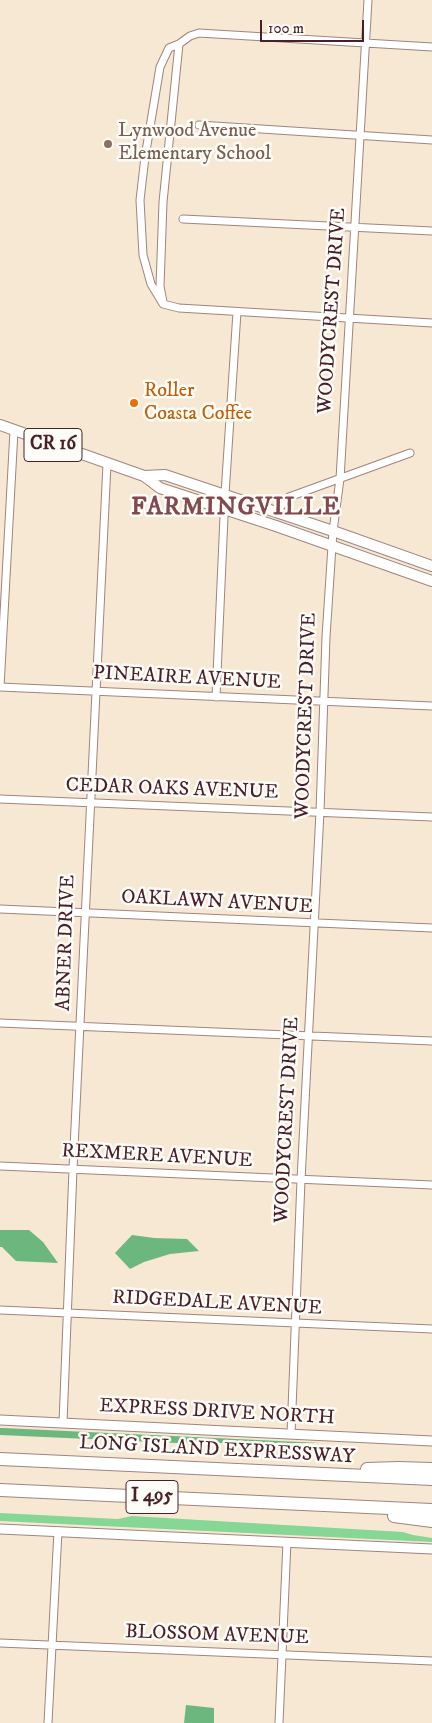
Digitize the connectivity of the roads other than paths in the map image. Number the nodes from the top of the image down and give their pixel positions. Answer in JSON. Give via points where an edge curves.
{"nodes":[{"id":1,"x":368,"y":0,"type":"edge"},
{"id":2,"x":366,"y":42,"type":"junction"},
{"id":3,"x":179,"y":44,"type":"junction"},
{"id":4,"x":432,"y":46,"type":"edge"},
{"id":5,"x":199,"y":125,"type":"dead end"},
{"id":6,"x":359,"y":134,"type":"junction"},
{"id":7,"x":432,"y":140,"type":"edge"},
{"id":8,"x":183,"y":219,"type":"dead end"},
{"id":9,"x":354,"y":227,"type":"junction"},
{"id":10,"x":432,"y":232,"type":"edge"},
{"id":11,"x":164,"y":304,"type":"junction"},
{"id":12,"x":237,"y":312,"type":"junction"},
{"id":13,"x":348,"y":318,"type":"junction"},
{"id":14,"x":432,"y":323,"type":"edge"},
{"id":15,"x":0,"y":426,"type":"edge"},
{"id":16,"x":14,"y":431,"type":"junction"},
{"id":17,"x":410,"y":453,"type":"dead end"},
{"id":18,"x":107,"y":464,"type":"junction"},
{"id":19,"x":144,"y":476,"type":"junction"},
{"id":20,"x":340,"y":479,"type":"junction"},
{"id":21,"x":224,"y":494,"type":"junction"},
{"id":22,"x":224,"y":508,"type":"junction"},
{"id":23,"x":276,"y":512,"type":"junction"},
{"id":24,"x":333,"y":531,"type":"junction"},
{"id":25,"x":332,"y":546,"type":"junction"},
{"id":26,"x":432,"y":566,"type":"edge"},
{"id":27,"x":432,"y":581,"type":"edge"},
{"id":28,"x":0,"y":687,"type":"edge"},
{"id":29,"x":95,"y":692,"type":"junction"},
{"id":30,"x":216,"y":697,"type":"junction"},
{"id":31,"x":323,"y":702,"type":"junction"},
{"id":32,"x":432,"y":706,"type":"edge"},
{"id":33,"x":0,"y":800,"type":"edge"},
{"id":34,"x":90,"y":804,"type":"junction"},
{"id":35,"x":320,"y":812,"type":"junction"},
{"id":36,"x":432,"y":817,"type":"edge"},
{"id":37,"x":0,"y":909,"type":"edge"},
{"id":38,"x":85,"y":913,"type":"junction"},
{"id":39,"x":314,"y":923,"type":"junction"},
{"id":40,"x":432,"y":928,"type":"edge"},
{"id":41,"x":0,"y":1023,"type":"edge"},
{"id":42,"x":80,"y":1027,"type":"junction"},
{"id":43,"x":308,"y":1036,"type":"junction"},
{"id":44,"x":432,"y":1041,"type":"edge"},
{"id":45,"x":0,"y":1166,"type":"edge"},
{"id":46,"x":73,"y":1169,"type":"junction"},
{"id":47,"x":301,"y":1180,"type":"junction"},
{"id":48,"x":432,"y":1185,"type":"edge"},
{"id":49,"x":0,"y":1310,"type":"edge"},
{"id":50,"x":67,"y":1313,"type":"junction"},
{"id":51,"x":295,"y":1324,"type":"junction"},
{"id":52,"x":432,"y":1329,"type":"edge"},
{"id":53,"x":0,"y":1420,"type":"edge"},
{"id":54,"x":63,"y":1423,"type":"junction"},
{"id":55,"x":291,"y":1434,"type":"junction"},
{"id":56,"x":432,"y":1441,"type":"edge"},
{"id":57,"x":0,"y":1459,"type":"edge"},
{"id":58,"x":432,"y":1470,"type":"edge"},
{"id":59,"x":279,"y":1472,"type":"junction"},
{"id":60,"x":432,"y":1479,"type":"edge"},
{"id":61,"x":0,"y":1490,"type":"edge"},
{"id":62,"x":305,"y":1504,"type":"junction"},
{"id":63,"x":432,"y":1510,"type":"edge"},
{"id":64,"x":432,"y":1521,"type":"edge"},
{"id":65,"x":0,"y":1529,"type":"edge"},
{"id":66,"x":58,"y":1531,"type":"junction"},
{"id":67,"x":287,"y":1542,"type":"junction"},
{"id":68,"x":432,"y":1549,"type":"edge"},
{"id":69,"x":0,"y":1643,"type":"edge"},
{"id":70,"x":52,"y":1646,"type":"junction"},
{"id":71,"x":282,"y":1656,"type":"junction"},
{"id":72,"x":432,"y":1661,"type":"edge"},
{"id":73,"x":48,"y":1723,"type":"edge"},
{"id":74,"x":279,"y":1723,"type":"edge"}],
"edges":[{"from":1,"to":2,"type":"street","name":"WOODYCREST DRIVE"},
{"from":2,"to":3,"type":"street","via":[[199,34],[185,38]]},
{"from":2,"to":4,"type":"street"},
{"from":2,"to":6,"type":"street","name":"WOODYCREST DRIVE"},
{"from":3,"to":11,"type":"street","via":[[163,202],[160,286]]},
{"from":3,"to":11,"type":"street","via":[[170,48],[160,67],[140,200],[143,255],[151,284]]},
{"from":5,"to":6,"type":"street"},
{"from":6,"to":7,"type":"street"},
{"from":6,"to":9,"type":"street","name":"WOODYCREST DRIVE"},
{"from":8,"to":9,"type":"street"},
{"from":9,"to":10,"type":"street"},
{"from":9,"to":13,"type":"street","name":"WOODYCREST DRIVE"},
{"from":11,"to":12,"type":"street"},
{"from":12,"to":13,"type":"street"},
{"from":12,"to":21,"type":"street"},
{"from":13,"to":14,"type":"street"},
{"from":13,"to":20,"type":"street","name":"WOODYCREST DRIVE"},
{"from":15,"to":16,"type":"main road","number":"CR 16"},
{"from":16,"to":18,"type":"main road","number":"CR 16"},
{"from":16,"to":28,"type":"street"},
{"from":17,"to":20,"type":"street"},
{"from":18,"to":19,"type":"main road","number":"CR 16"},
{"from":18,"to":29,"type":"street","name":"ABNER DRIVE"},
{"from":19,"to":21,"type":"main road","number":"CR 16","via":[[165,475]]},
{"from":19,"to":22,"type":"main road","number":"CR 16","via":[[160,488]]},
{"from":20,"to":23,"type":"street","via":[[289,497]]},
{"from":20,"to":24,"type":"street","name":"WOODYCREST DRIVE"},
{"from":21,"to":22,"type":"street"},
{"from":21,"to":23,"type":"main road","number":"CR 16"},
{"from":22,"to":25,"type":"main road","number":"CR 16"},
{"from":22,"to":30,"type":"street"},
{"from":23,"to":24,"type":"main road","number":"CR 16"},
{"from":24,"to":25,"type":"street","name":"WOODYCREST DRIVE"},
{"from":24,"to":26,"type":"main road","number":"CR 16"},
{"from":25,"to":27,"type":"main road","number":"CR 16"},
{"from":25,"to":31,"type":"street","name":"WOODYCREST DRIVE"},
{"from":28,"to":29,"type":"street","name":"PINEAIRE AVENUE"},
{"from":29,"to":30,"type":"street","name":"PINEAIRE AVENUE"},
{"from":29,"to":34,"type":"street","name":"ABNER DRIVE"},
{"from":30,"to":31,"type":"street","name":"PINEAIRE AVENUE"},
{"from":31,"to":32,"type":"street","name":"PINEAIRE AVENUE"},
{"from":31,"to":35,"type":"street","name":"WOODYCREST DRIVE"},
{"from":33,"to":34,"type":"street","name":"CEDAR OAKS AVENUE"},
{"from":34,"to":35,"type":"street","name":"CEDAR OAKS AVENUE"},
{"from":34,"to":38,"type":"street","name":"ABNER DRIVE"},
{"from":35,"to":36,"type":"street","name":"CEDAR OAKS AVENUE"},
{"from":35,"to":39,"type":"street","name":"WOODYCREST DRIVE"},
{"from":37,"to":38,"type":"street","name":"OAKLAWN AVENUE"},
{"from":38,"to":39,"type":"street","name":"OAKLAWN AVENUE"},
{"from":38,"to":42,"type":"street","name":"ABNER DRIVE"},
{"from":39,"to":40,"type":"street","name":"OAKLAWN AVENUE"},
{"from":39,"to":43,"type":"street","name":"WOODYCREST DRIVE"},
{"from":41,"to":42,"type":"street"},
{"from":42,"to":43,"type":"street"},
{"from":42,"to":46,"type":"street","name":"ABNER DRIVE"},
{"from":43,"to":44,"type":"street"},
{"from":43,"to":47,"type":"street","name":"WOODYCREST DRIVE"},
{"from":45,"to":46,"type":"street","name":"REXMERE AVENUE"},
{"from":46,"to":47,"type":"street","name":"REXMERE AVENUE"},
{"from":46,"to":50,"type":"street","name":"ABNER DRIVE"},
{"from":47,"to":48,"type":"street","name":"REXMERE AVENUE"},
{"from":47,"to":51,"type":"street","name":"WOODYCREST DRIVE"},
{"from":49,"to":50,"type":"street","name":"RIDGEDALE AVENUE"},
{"from":50,"to":51,"type":"street","name":"RIDGEDALE AVENUE"},
{"from":50,"to":54,"type":"street","name":"ABNER DRIVE"},
{"from":51,"to":52,"type":"street","name":"RIDGEDALE AVENUE"},
{"from":51,"to":55,"type":"street","name":"WOODYCREST DRIVE"},
{"from":53,"to":54,"type":"main road","name":"EXPRESS DRIVE NORTH"},
{"from":54,"to":55,"type":"main road","name":"EXPRESS DRIVE NORTH"},
{"from":55,"to":56,"type":"main road","name":"EXPRESS DRIVE NORTH"},
{"from":57,"to":59,"type":"highway","name":"LONG ISLAND EXPRESSWAY","number":"I 495"},
{"from":58,"to":59,"type":"highway"},
{"from":59,"to":60,"type":"highway","name":"LONG ISLAND EXPRESSWAY","number":"I 495"},
{"from":61,"to":62,"type":"highway","number":"I 495"},
{"from":62,"to":63,"type":"highway","number":"I 495"},
{"from":62,"to":64,"type":"highway"},
{"from":65,"to":66,"type":"main road"},
{"from":66,"to":67,"type":"main road"},
{"from":66,"to":70,"type":"street"},
{"from":67,"to":68,"type":"main road"},
{"from":67,"to":71,"type":"street"},
{"from":69,"to":70,"type":"street","name":"BLOSSOM AVENUE"},
{"from":70,"to":71,"type":"street","name":"BLOSSOM AVENUE"},
{"from":70,"to":73,"type":"street"},
{"from":71,"to":72,"type":"street","name":"BLOSSOM AVENUE"},
{"from":71,"to":74,"type":"street"}]}
